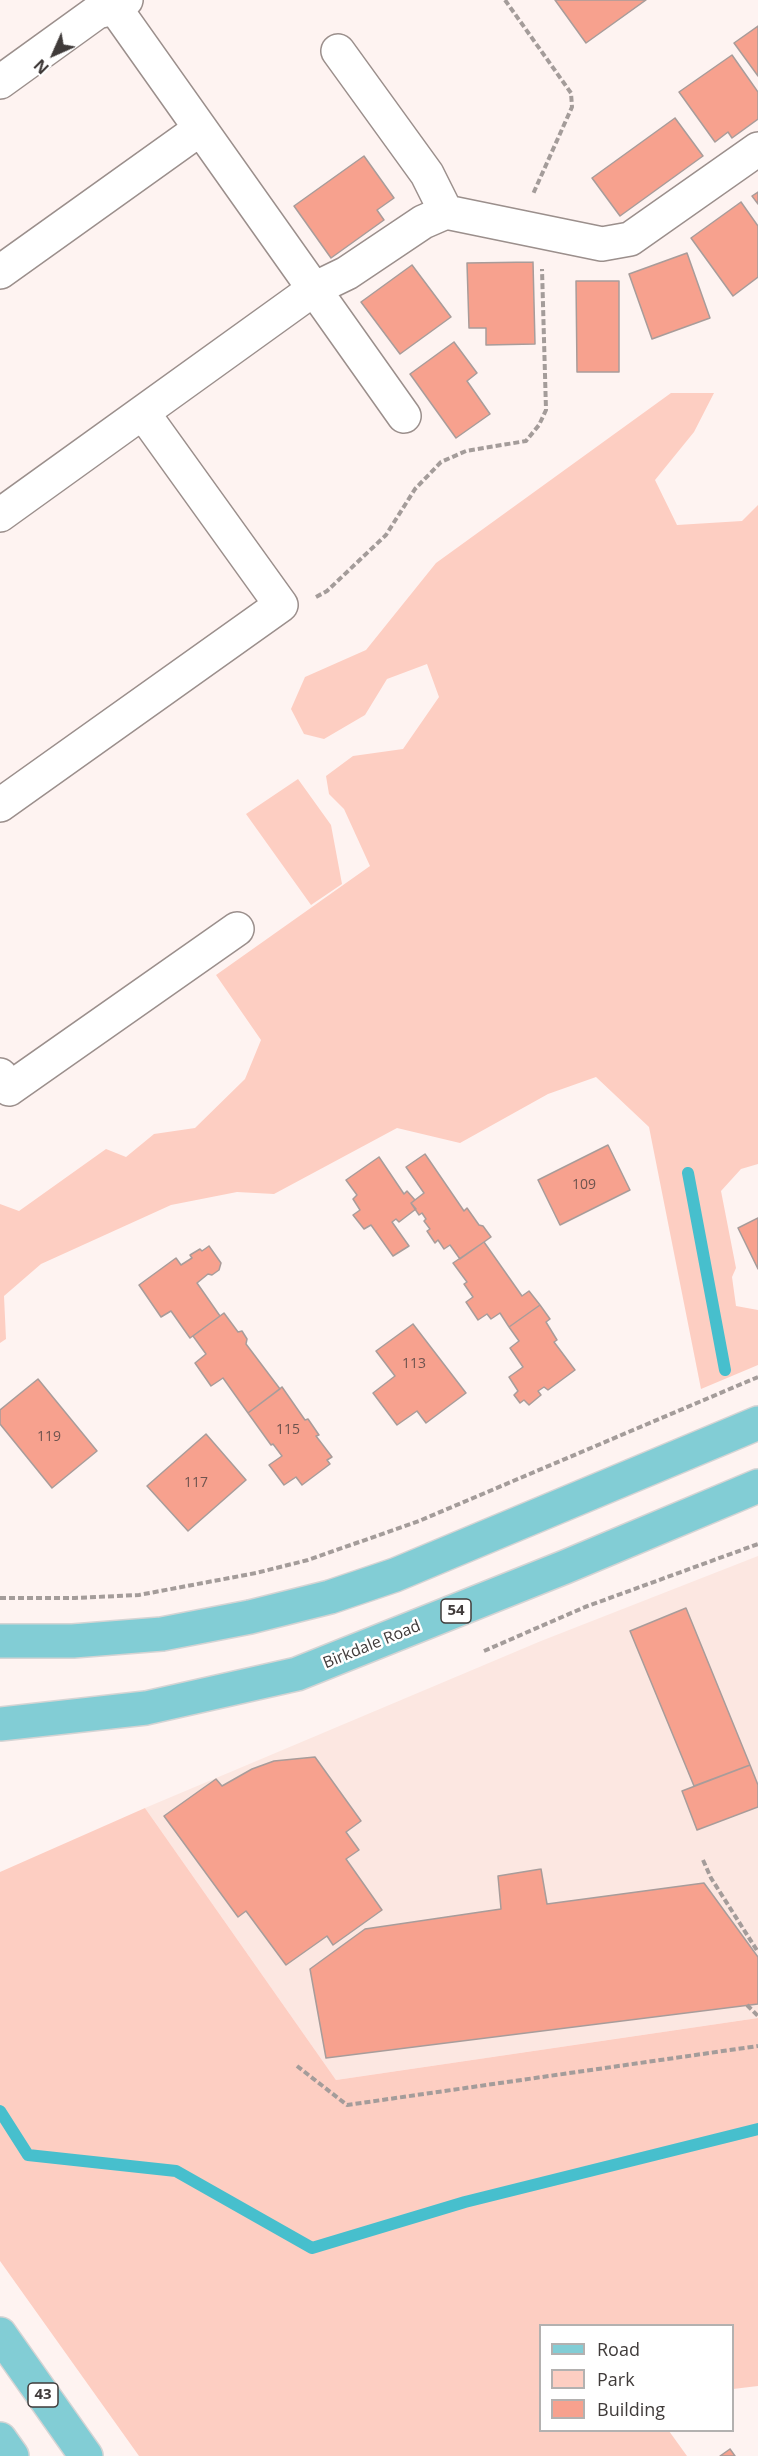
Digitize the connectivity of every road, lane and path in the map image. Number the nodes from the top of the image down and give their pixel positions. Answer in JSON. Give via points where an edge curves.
{"nodes":[{"id":1,"x":505,"y":0,"type":"edge"},
{"id":2,"x":107,"y":5,"type":"edge"},
{"id":3,"x":338,"y":51,"type":"dead end"},
{"id":4,"x":0,"y":82,"type":"edge"},
{"id":5,"x":200,"y":129,"type":"junction"},
{"id":6,"x":758,"y":149,"type":"edge"},
{"id":7,"x":446,"y":212,"type":"junction"},
{"id":8,"x":536,"y":231,"type":"junction"},
{"id":9,"x":0,"y":272,"type":"edge"},
{"id":10,"x":314,"y":289,"type":"junction"},
{"id":11,"x":143,"y":413,"type":"junction"},
{"id":12,"x":404,"y":416,"type":"dead end"},
{"id":13,"x":0,"y":515,"type":"edge"},
{"id":14,"x":281,"y":605,"type":"junction"},
{"id":15,"x":0,"y":805,"type":"edge"},
{"id":16,"x":237,"y":929,"type":"dead end"},
{"id":17,"x":0,"y":1075,"type":"edge"},
{"id":18,"x":758,"y":1377,"type":"edge"},
{"id":19,"x":758,"y":1423,"type":"edge"},
{"id":20,"x":758,"y":1486,"type":"edge"},
{"id":21,"x":758,"y":1544,"type":"edge"},
{"id":22,"x":0,"y":1598,"type":"edge"},
{"id":23,"x":0,"y":1641,"type":"edge"},
{"id":24,"x":484,"y":1651,"type":"dead end"},
{"id":25,"x":0,"y":1724,"type":"edge"},
{"id":26,"x":703,"y":1860,"type":"dead end"},
{"id":27,"x":758,"y":1952,"type":"edge"},
{"id":28,"x":747,"y":2005,"type":"dead end"},
{"id":29,"x":758,"y":2016,"type":"edge"},
{"id":30,"x":758,"y":2046,"type":"edge"},
{"id":31,"x":297,"y":2066,"type":"dead end"},
{"id":32,"x":0,"y":2334,"type":"edge"},
{"id":33,"x":0,"y":2439,"type":"edge"},
{"id":34,"x":12,"y":2456,"type":"edge"},
{"id":35,"x":86,"y":2456,"type":"edge"}],
"edges":[{"from":1,"to":8,"type":"path","via":[[571,93],[572,107],[536,184]]},
{"from":2,"to":4,"type":"street"},
{"from":2,"to":5,"type":"street"},
{"from":3,"to":7,"type":"street","via":[[427,174]]},
{"from":5,"to":9,"type":"street"},
{"from":5,"to":10,"type":"street"},
{"from":6,"to":8,"type":"street","via":[[630,239],[602,244]]},
{"from":7,"to":8,"type":"street"},
{"from":7,"to":10,"type":"street"},
{"from":8,"to":14,"type":"path","via":[[542,256],[546,410],[539,425],[526,441],[466,451],[441,462],[415,489],[386,535],[327,591],[306,602]]},
{"from":10,"to":11,"type":"street"},
{"from":10,"to":12,"type":"street"},
{"from":11,"to":13,"type":"street"},
{"from":11,"to":14,"type":"street"},
{"from":14,"to":15,"type":"street"},
{"from":16,"to":17,"type":"street","via":[[9,1089]]},
{"from":18,"to":22,"type":"path","via":[[419,1521],[308,1560],[139,1595]]},
{"from":19,"to":23,"type":"main road","via":[[395,1575],[330,1597],[162,1634],[73,1641]]},
{"from":20,"to":25,"type":"main road","name":"Birkdale Road","number":"54","via":[[297,1674],[146,1708]]},
{"from":21,"to":24,"type":"path","via":[[595,1603]]},
{"from":26,"to":27,"type":"path"},
{"from":28,"to":29,"type":"path"},
{"from":30,"to":31,"type":"path","via":[[348,2105]]},
{"from":32,"to":35,"type":"main road","number":"43"},
{"from":33,"to":34,"type":"main road"}]}
